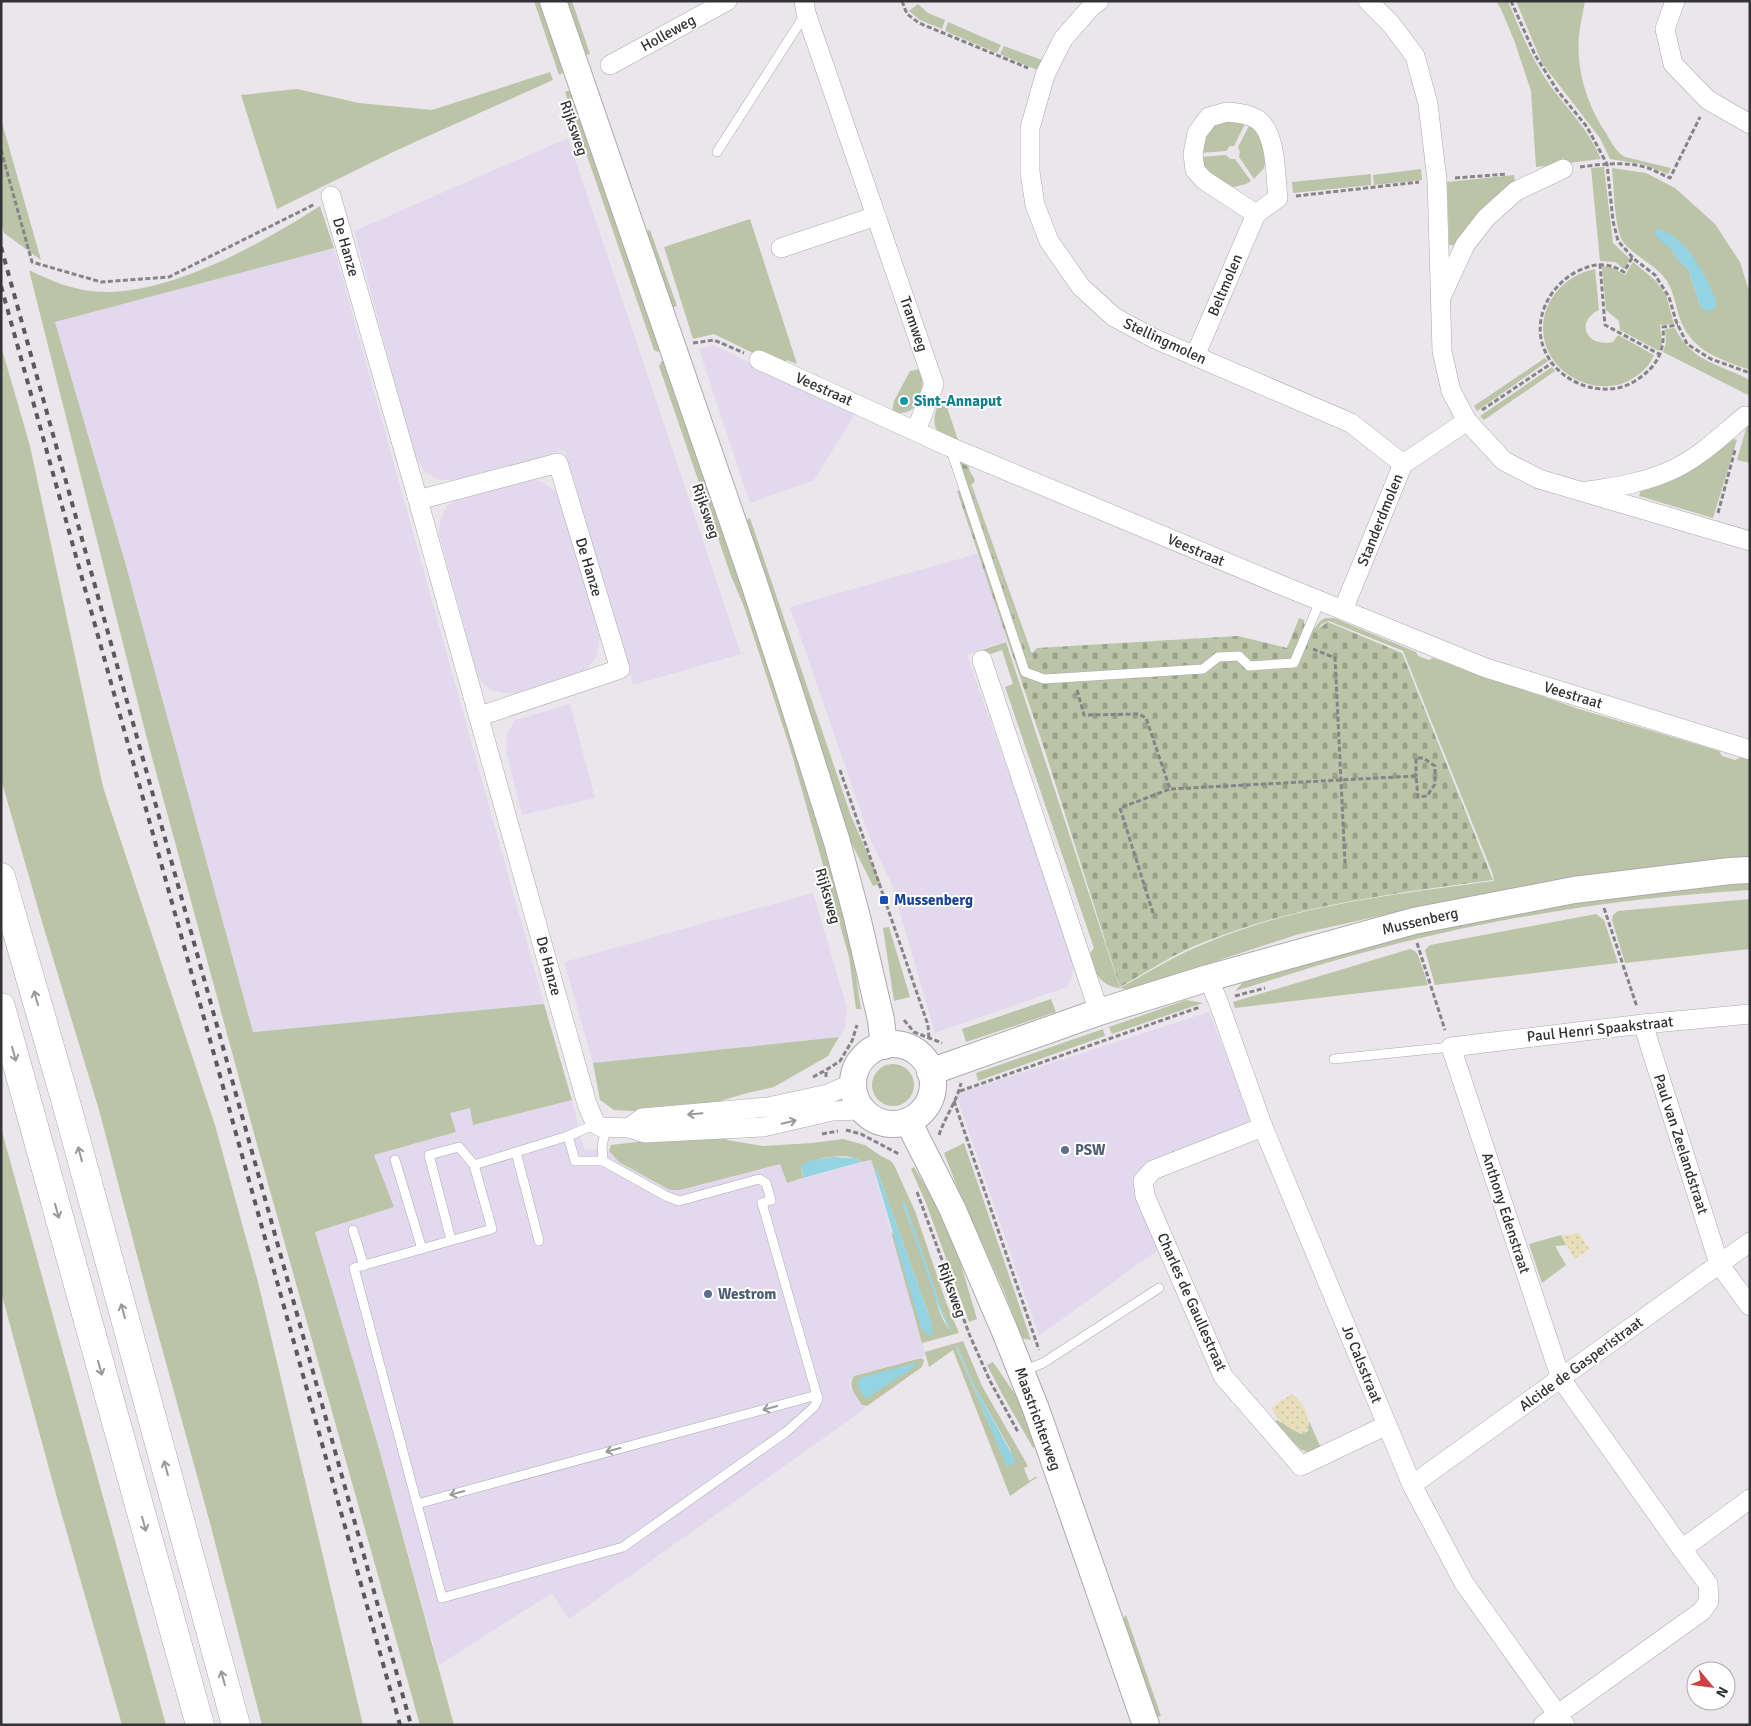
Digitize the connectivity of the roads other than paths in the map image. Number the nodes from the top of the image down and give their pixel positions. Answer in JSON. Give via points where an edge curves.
{"nodes":[{"id":1,"x":553,"y":1,"type":"edge"},
{"id":2,"x":727,"y":1,"type":"edge"},
{"id":3,"x":1099,"y":1,"type":"edge"},
{"id":4,"x":1368,"y":1,"type":"edge"},
{"id":5,"x":1675,"y":1,"type":"edge"},
{"id":6,"x":805,"y":7,"type":"edge"},
{"id":7,"x":610,"y":65,"type":"dead end"},
{"id":8,"x":1750,"y":124,"type":"edge"},
{"id":9,"x":716,"y":152,"type":"dead end"},
{"id":10,"x":1564,"y":169,"type":"dead end"},
{"id":11,"x":331,"y":196,"type":"road end"},
{"id":12,"x":1256,"y":214,"type":"junction"},
{"id":13,"x":876,"y":216,"type":"junction"},
{"id":14,"x":782,"y":248,"type":"dead end"},
{"id":15,"x":1440,"y":298,"type":"junction"},
{"id":16,"x":1195,"y":356,"type":"junction"},
{"id":17,"x":760,"y":360,"type":"road end"},
{"id":18,"x":1745,"y":416,"type":"road end"},
{"id":19,"x":1467,"y":420,"type":"junction"},
{"id":20,"x":916,"y":430,"type":"junction"},
{"id":21,"x":950,"y":447,"type":"junction"},
{"id":22,"x":1403,"y":464,"type":"junction"},
{"id":23,"x":1582,"y":492,"type":"junction"},
{"id":24,"x":418,"y":500,"type":"junction"},
{"id":25,"x":1750,"y":541,"type":"edge"},
{"id":26,"x":1320,"y":601,"type":"junction"},
{"id":27,"x":1343,"y":610,"type":"junction"},
{"id":28,"x":982,"y":660,"type":"dead end"},
{"id":29,"x":480,"y":716,"type":"junction"},
{"id":30,"x":1750,"y":750,"type":"edge"},
{"id":31,"x":1750,"y":870,"type":"edge"},
{"id":32,"x":1,"y":877,"type":"edge"},
{"id":33,"x":1213,"y":990,"type":"junction"},
{"id":34,"x":1,"y":1007,"type":"edge"},
{"id":35,"x":1099,"y":1012,"type":"junction"},
{"id":36,"x":1750,"y":1014,"type":"edge"},
{"id":37,"x":1643,"y":1024,"type":"junction"},
{"id":38,"x":870,"y":1028,"type":"junction"},
{"id":39,"x":1451,"y":1047,"type":"junction"},
{"id":40,"x":1334,"y":1059,"type":"dead end"},
{"id":41,"x":930,"y":1072,"type":"junction"},
{"id":42,"x":853,"y":1083,"type":"junction"},
{"id":43,"x":830,"y":1103,"type":"junction"},
{"id":44,"x":862,"y":1110,"type":"junction"},
{"id":45,"x":908,"y":1121,"type":"junction"},
{"id":46,"x":601,"y":1126,"type":"junction"},
{"id":47,"x":1263,"y":1127,"type":"junction"},
{"id":48,"x":568,"y":1136,"type":"junction"},
{"id":49,"x":516,"y":1152,"type":"junction"},
{"id":50,"x":395,"y":1160,"type":"dead end"},
{"id":51,"x":603,"y":1161,"type":"junction"},
{"id":52,"x":474,"y":1165,"type":"junction"},
{"id":53,"x":352,"y":1230,"type":"dead end"},
{"id":54,"x":451,"y":1240,"type":"junction"},
{"id":55,"x":539,"y":1241,"type":"dead end"},
{"id":56,"x":1750,"y":1242,"type":"edge"},
{"id":57,"x":422,"y":1249,"type":"junction"},
{"id":58,"x":1719,"y":1264,"type":"junction"},
{"id":59,"x":364,"y":1266,"type":"junction"},
{"id":60,"x":1160,"y":1288,"type":"dead end"},
{"id":61,"x":1750,"y":1306,"type":"edge"},
{"id":62,"x":1021,"y":1372,"type":"junction"},
{"id":63,"x":1561,"y":1379,"type":"junction"},
{"id":64,"x":817,"y":1395,"type":"junction"},
{"id":65,"x":1387,"y":1425,"type":"junction"},
{"id":66,"x":1412,"y":1485,"type":"junction"},
{"id":67,"x":1750,"y":1499,"type":"edge"},
{"id":68,"x":417,"y":1504,"type":"junction"},
{"id":69,"x":1682,"y":1550,"type":"junction"},
{"id":70,"x":1555,"y":1721,"type":"edge"},
{"id":71,"x":200,"y":1725,"type":"edge"},
{"id":72,"x":236,"y":1725,"type":"edge"},
{"id":73,"x":1146,"y":1725,"type":"edge"}],
"edges":[{"from":1,"to":38,"type":"main road","name":"Rijksweg","via":[[753,580],[837,842],[857,917]]},
{"from":2,"to":7,"type":"street","name":"Holleweg"},
{"from":3,"to":16,"type":"street","name":"Stellingmolen","via":[[1063,39],[1045,76],[1030,128],[1030,172],[1035,205],[1049,241],[1082,288],[1114,316]]},
{"from":4,"to":15,"type":"street","via":[[1391,24],[1415,56],[1428,104],[1437,180]]},
{"from":5,"to":8,"type":"street","via":[[1665,29],[1673,64],[1708,100]]},
{"from":6,"to":9,"type":"lane"},
{"from":6,"to":13,"type":"street","name":"Tramweg"},
{"from":10,"to":15,"type":"street","via":[[1516,190],[1486,218],[1465,246]]},
{"from":11,"to":24,"type":"street","name":"De Hanze"},
{"from":12,"to":12,"type":"street","via":[[1204,180],[1195,170],[1193,154],[1197,133],[1209,117],[1228,112],[1244,114],[1259,120],[1272,140],[1278,198]]},
{"from":12,"to":16,"type":"street","name":"Beltmolen"},
{"from":13,"to":14,"type":"street"},
{"from":13,"to":20,"type":"street","name":"Tramweg","via":[[934,384]]},
{"from":15,"to":19,"type":"street","via":[[1442,351],[1451,391]]},
{"from":16,"to":22,"type":"street","name":"Stellingmolen","via":[[1351,423]]},
{"from":17,"to":20,"type":"street","name":"Veestraat"},
{"from":18,"to":23,"type":"street","via":[[1674,470],[1630,485]]},
{"from":19,"to":22,"type":"street","name":"Standerdmolen"},
{"from":19,"to":23,"type":"street","via":[[1504,460],[1539,480]]},
{"from":20,"to":21,"type":"street","name":"Veestraat"},
{"from":21,"to":26,"type":"street","name":"Veestraat"},
{"from":21,"to":26,"type":"lane","via":[[1025,672],[1044,679],[1203,669],[1218,657],[1239,656],[1249,666],[1294,663]]},
{"from":22,"to":27,"type":"street","name":"Standerdmolen"},
{"from":23,"to":25,"type":"street"},
{"from":24,"to":29,"type":"street","name":"De Hanze"},
{"from":24,"to":29,"type":"street","name":"De Hanze","via":[[558,463],[620,669]]},
{"from":26,"to":27,"type":"street","name":"Veestraat"},
{"from":27,"to":30,"type":"street","name":"Veestraat","via":[[1486,668]]},
{"from":28,"to":35,"type":"street"},
{"from":29,"to":46,"type":"street","name":"De Hanze","via":[[587,1104]]},
{"from":31,"to":33,"type":"main road","name":"Mussenberg","via":[[1574,890],[1414,921]]},
{"from":72,"to":32,"type":"highway","one_way":true},
{"from":33,"to":35,"type":"main road","name":"Mussenberg"},
{"from":33,"to":47,"type":"street","name":"Jo Calsstraat"},
{"from":34,"to":71,"type":"highway","one_way":true},
{"from":35,"to":41,"type":"main road","name":"Mussenberg"},
{"from":36,"to":37,"type":"street","name":"Paul Henri Spaakstraat"},
{"from":37,"to":39,"type":"street","name":"Paul Henri Spaakstraat"},
{"from":37,"to":58,"type":"street","name":"Paul van Zeelandstraat"},
{"from":38,"to":41,"type":"main road","via":[[896,1045],[911,1049],[924,1060]]},
{"from":38,"to":42,"type":"main road","via":[[872,1050],[861,1060]]},
{"from":39,"to":40,"type":"lane"},
{"from":39,"to":63,"type":"street","name":"Anthony Edenstraat"},
{"from":41,"to":45,"type":"main road","via":[[932,1091],[928,1103]]},
{"from":42,"to":43,"type":"street"},
{"from":42,"to":44,"type":"main road"},
{"from":43,"to":44,"type":"street"},
{"from":43,"to":46,"type":"street","via":[[642,1118],[629,1128]]},
{"from":44,"to":45,"type":"main road","via":[[869,1117],[886,1124]]},
{"from":45,"to":62,"type":"main road","name":"Maastrichterweg","via":[[952,1208]]},
{"from":46,"to":48,"type":"lane"},
{"from":46,"to":51,"type":"lane"},
{"from":47,"to":65,"type":"street","name":"Jo Calsstraat"},
{"from":47,"to":65,"type":"street","name":"Charles de Gaullestraat","via":[[1153,1170],[1143,1182],[1146,1196],[1223,1376],[1302,1466]]},
{"from":48,"to":49,"type":"lane"},
{"from":48,"to":51,"type":"lane","via":[[575,1161]]},
{"from":49,"to":52,"type":"lane"},
{"from":49,"to":55,"type":"lane"},
{"from":50,"to":57,"type":"lane"},
{"from":51,"to":64,"type":"lane","via":[[679,1200],[759,1179],[766,1183],[771,1200],[762,1203]]},
{"from":52,"to":54,"type":"lane","via":[[492,1229]]},
{"from":52,"to":54,"type":"lane","via":[[459,1147],[429,1155]]},
{"from":53,"to":59,"type":"lane"},
{"from":54,"to":57,"type":"lane"},
{"from":56,"to":58,"type":"street","name":"Alcide de Gasperistraat"},
{"from":57,"to":59,"type":"lane"},
{"from":58,"to":61,"type":"street","name":"Paul van Zeelandstraat"},
{"from":58,"to":63,"type":"street","name":"Alcide de Gasperistraat"},
{"from":59,"to":68,"type":"lane","via":[[354,1268]]},
{"from":60,"to":62,"type":"lane","via":[[1043,1364]]},
{"from":62,"to":73,"type":"main road","name":"Maastrichterweg"},
{"from":63,"to":66,"type":"street","name":"Alcide de Gasperistraat"},
{"from":63,"to":69,"type":"street","name":"Anthony Edenstraat"},
{"from":64,"to":68,"type":"lane","one_way":true},
{"from":64,"to":68,"type":"lane","via":[[814,1406],[786,1432],[623,1547],[442,1598]]},
{"from":65,"to":66,"type":"street","name":"Jo Calsstraat"},
{"from":66,"to":70,"type":"street","name":"Jo Calsstraat","via":[[1464,1583]]},
{"from":67,"to":69,"type":"street"},
{"from":69,"to":70,"type":"street","name":"Anthony Edenstraat","via":[[1708,1584],[1709,1601],[1702,1612]]}]}
